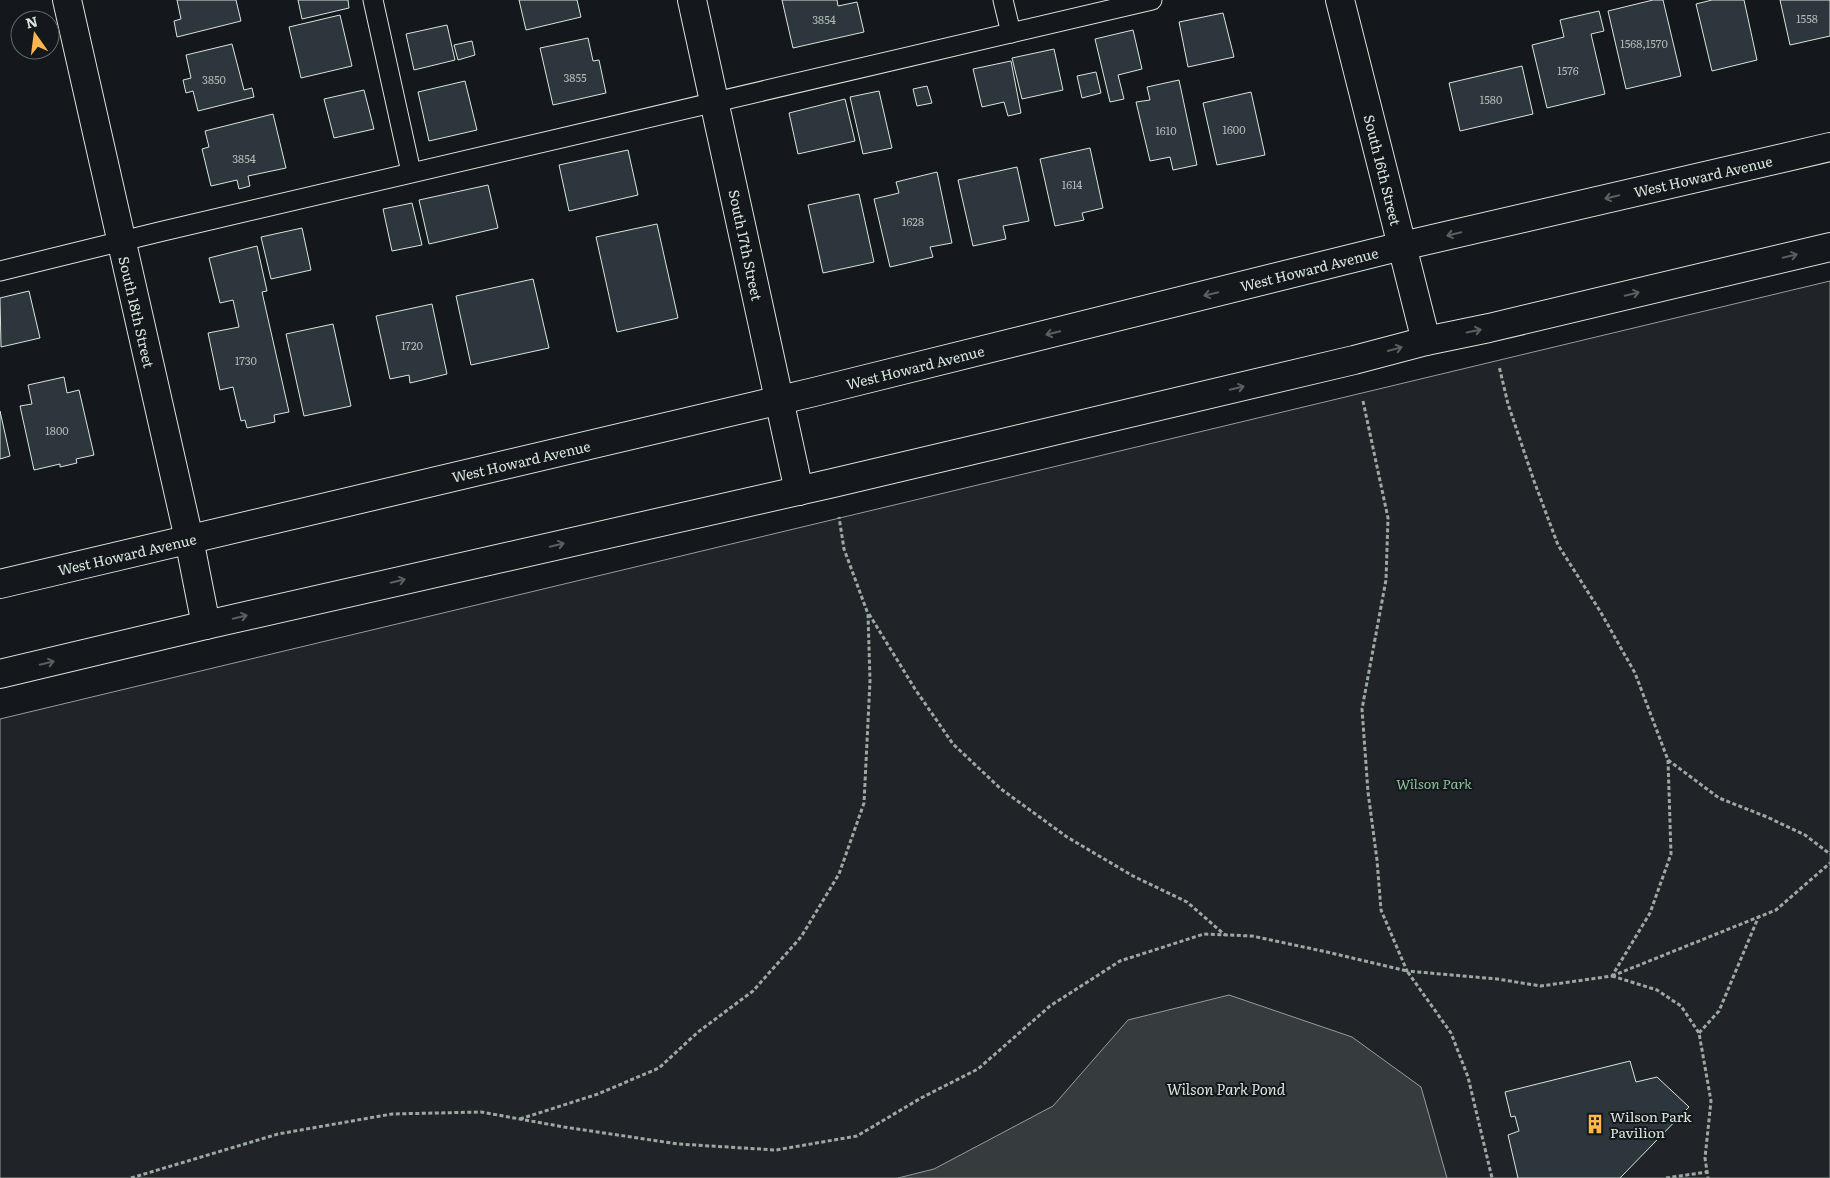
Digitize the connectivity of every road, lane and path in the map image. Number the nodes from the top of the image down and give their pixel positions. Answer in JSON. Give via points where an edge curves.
{"nodes":[{"id":1,"x":67,"y":0,"type":"edge"},
{"id":2,"x":373,"y":0,"type":"edge"},
{"id":3,"x":692,"y":0,"type":"edge"},
{"id":4,"x":1003,"y":0,"type":"edge"},
{"id":5,"x":1152,"y":0,"type":"edge"},
{"id":6,"x":1340,"y":0,"type":"edge"},
{"id":7,"x":1011,"y":33,"type":"junction"},
{"id":8,"x":715,"y":101,"type":"junction"},
{"id":9,"x":1830,"y":147,"type":"edge"},
{"id":10,"x":411,"y":172,"type":"junction"},
{"id":11,"x":121,"y":241,"type":"junction"},
{"id":12,"x":1402,"y":246,"type":"junction"},
{"id":13,"x":1830,"y":247,"type":"edge"},
{"id":14,"x":0,"y":271,"type":"edge"},
{"id":15,"x":1426,"y":341,"type":"junction"},
{"id":16,"x":1499,"y":366,"type":"dead end"},
{"id":17,"x":778,"y":400,"type":"junction"},
{"id":18,"x":1363,"y":401,"type":"dead end"},
{"id":19,"x":833,"y":483,"type":"junction"},
{"id":20,"x":799,"y":491,"type":"junction"},
{"id":21,"x":189,"y":539,"type":"junction"},
{"id":22,"x":0,"y":584,"type":"edge"},
{"id":23,"x":868,"y":614,"type":"junction"},
{"id":24,"x":206,"y":625,"type":"junction"},
{"id":25,"x":0,"y":674,"type":"edge"},
{"id":26,"x":1668,"y":760,"type":"junction"},
{"id":27,"x":1830,"y":854,"type":"edge"},
{"id":28,"x":1830,"y":863,"type":"edge"},
{"id":29,"x":1758,"y":917,"type":"junction"},
{"id":30,"x":1225,"y":935,"type":"junction"},
{"id":31,"x":1407,"y":971,"type":"junction"},
{"id":32,"x":1612,"y":976,"type":"junction"},
{"id":33,"x":1699,"y":1033,"type":"junction"},
{"id":34,"x":520,"y":1119,"type":"junction"},
{"id":35,"x":1707,"y":1172,"type":"junction"},
{"id":36,"x":131,"y":1178,"type":"edge"},
{"id":37,"x":1492,"y":1178,"type":"edge"},
{"id":38,"x":1666,"y":1178,"type":"edge"},
{"id":39,"x":1708,"y":1178,"type":"edge"}],
"edges":[{"from":1,"to":11,"type":"main road","name":"South 18th Street"},
{"from":2,"to":10,"type":"lane"},
{"from":3,"to":8,"type":"main road","name":"South 17th Street"},
{"from":4,"to":7,"type":"lane"},
{"from":5,"to":7,"type":"lane"},
{"from":6,"to":12,"type":"main road","name":"South 16th Street"},
{"from":7,"to":8,"type":"lane"},
{"from":8,"to":10,"type":"lane"},
{"from":8,"to":17,"type":"main road","name":"South 17th Street"},
{"from":9,"to":12,"type":"main road","name":"West Howard Avenue","one_way":true},
{"from":10,"to":11,"type":"lane"},
{"from":11,"to":14,"type":"lane"},
{"from":11,"to":21,"type":"main road","name":"South 18th Street"},
{"from":12,"to":15,"type":"main road","name":"South 16th Street"},
{"from":12,"to":17,"type":"main road","name":"West Howard Avenue","one_way":true},
{"from":15,"to":13,"type":"main road","one_way":true},
{"from":19,"to":15,"type":"main road","one_way":true},
{"from":16,"to":26,"type":"path","via":[[1508,404],[1558,545],[1634,673]]},
{"from":17,"to":20,"type":"main road","name":"South 17th Street"},
{"from":17,"to":21,"type":"main road","name":"West Howard Avenue"},
{"from":18,"to":31,"type":"path","via":[[1388,518],[1386,580],[1362,710],[1368,792],[1381,910]]},
{"from":19,"to":20,"type":"main road"},
{"from":19,"to":23,"type":"path","via":[[844,549]]},
{"from":24,"to":20,"type":"main road","one_way":true},
{"from":21,"to":22,"type":"main road","name":"West Howard Avenue"},
{"from":21,"to":24,"type":"main road","name":"South 18th Street"},
{"from":23,"to":30,"type":"path","via":[[914,689],[953,744],[1001,789],[1067,837],[1133,876],[1187,902]]},
{"from":23,"to":34,"type":"path","via":[[870,680],[864,803],[839,874],[801,937],[753,991],[698,1032],[659,1068],[598,1094]]},
{"from":25,"to":24,"type":"main road","one_way":true},
{"from":26,"to":27,"type":"path","via":[[1719,798],[1805,835]]},
{"from":26,"to":32,"type":"path","via":[[1671,854],[1650,913]]},
{"from":28,"to":29,"type":"path","via":[[1776,910]]},
{"from":29,"to":32,"type":"path"},
{"from":29,"to":33,"type":"path","via":[[1719,1011]]},
{"from":30,"to":31,"type":"path","via":[[1252,936]]},
{"from":30,"to":34,"type":"path","via":[[1204,934],[1120,961],[1050,1006],[978,1069],[857,1136],[776,1150],[678,1144]]},
{"from":31,"to":32,"type":"path","via":[[1541,986]]},
{"from":31,"to":37,"type":"path","via":[[1451,1033],[1468,1077]]},
{"from":32,"to":33,"type":"path","via":[[1657,990],[1681,1006]]},
{"from":33,"to":35,"type":"path","via":[[1711,1101],[1705,1158]]},
{"from":34,"to":36,"type":"path","via":[[481,1112],[392,1114],[278,1134]]},
{"from":35,"to":38,"type":"path"},
{"from":35,"to":39,"type":"path"}]}
